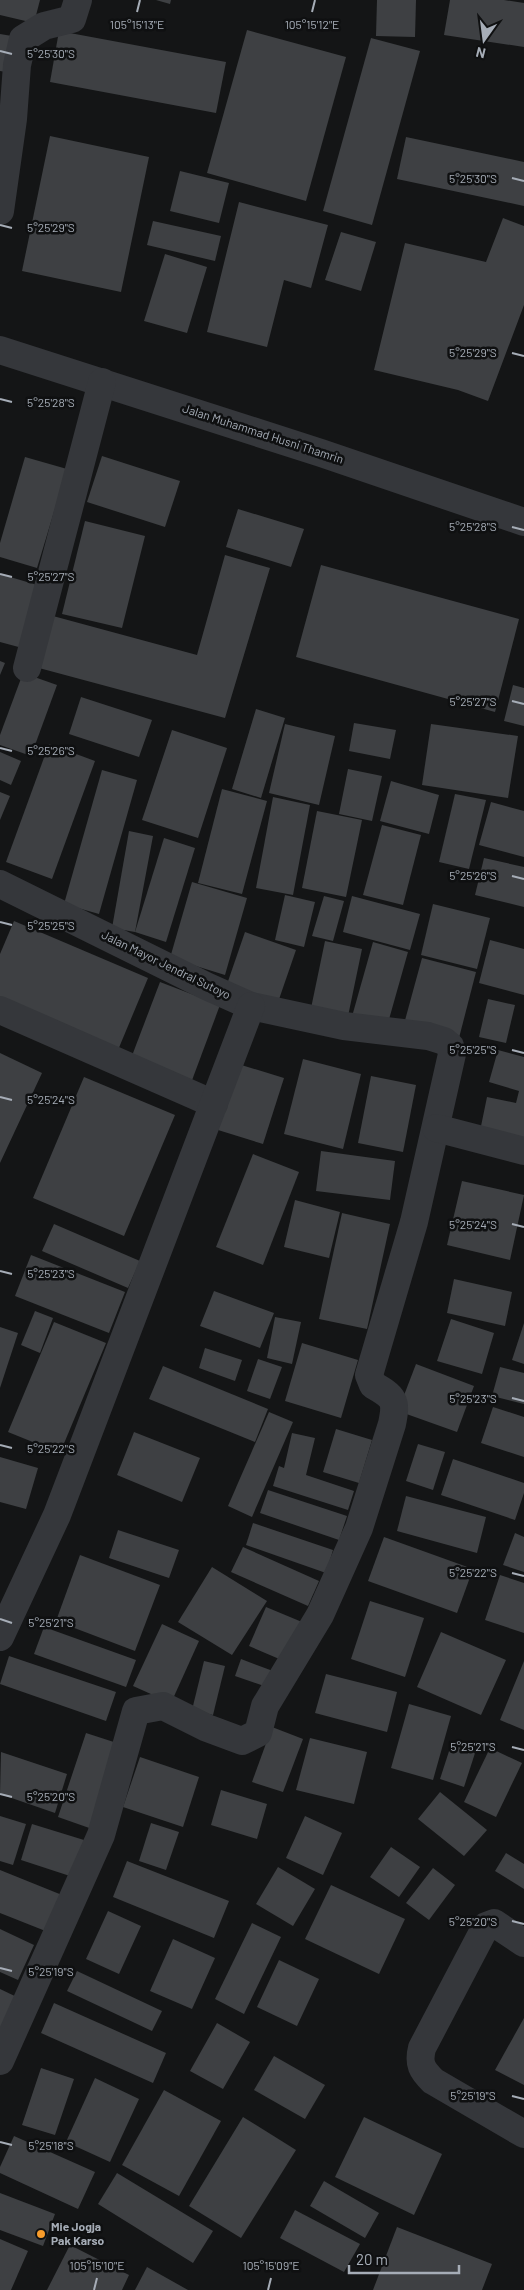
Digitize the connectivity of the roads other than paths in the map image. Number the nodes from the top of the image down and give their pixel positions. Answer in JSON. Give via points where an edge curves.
{"nodes":[{"id":1,"x":78,"y":0,"type":"edge"},
{"id":2,"x":0,"y":211,"type":"edge"},
{"id":3,"x":0,"y":350,"type":"edge"},
{"id":4,"x":102,"y":382,"type":"junction"},
{"id":5,"x":524,"y":522,"type":"edge"},
{"id":6,"x":27,"y":668,"type":"dead end"},
{"id":7,"x":0,"y":884,"type":"edge"},
{"id":8,"x":251,"y":1006,"type":"junction"},
{"id":9,"x":0,"y":1010,"type":"edge"},
{"id":10,"x":214,"y":1104,"type":"junction"},
{"id":11,"x":436,"y":1128,"type":"junction"},
{"id":12,"x":524,"y":1151,"type":"edge"},
{"id":13,"x":0,"y":1637,"type":"edge"},
{"id":14,"x":524,"y":1943,"type":"edge"},
{"id":15,"x":0,"y":2061,"type":"edge"},
{"id":16,"x":524,"y":2134,"type":"edge"}],
"edges":[{"from":1,"to":2,"type":"street","via":[[72,19],[44,26],[23,39]]},
{"from":3,"to":4,"type":"street","name":"Jalan Muhammad Husni Thamrin"},
{"from":4,"to":5,"type":"street","name":"Jalan Muhammad Husni Thamrin","via":[[321,452]]},
{"from":4,"to":6,"type":"street"},
{"from":7,"to":8,"type":"street","name":"Jalan Mayor Jendral Sutoyo"},
{"from":8,"to":10,"type":"street"},
{"from":8,"to":11,"type":"street","name":"Jalan Mayor Jendral Sutoyo","via":[[344,1026],[444,1040],[452,1054]]},
{"from":9,"to":10,"type":"street"},
{"from":10,"to":13,"type":"street","via":[[57,1515]]},
{"from":11,"to":12,"type":"street"},
{"from":11,"to":15,"type":"street","via":[[414,1222],[370,1375],[373,1385],[393,1399],[392,1424],[359,1528],[320,1615],[265,1706],[258,1733],[242,1741],[206,1728],[163,1706],[136,1710],[101,1836]]},
{"from":14,"to":16,"type":"street","via":[[494,1924],[486,1926],[419,2058],[421,2070],[433,2081]]}]}
